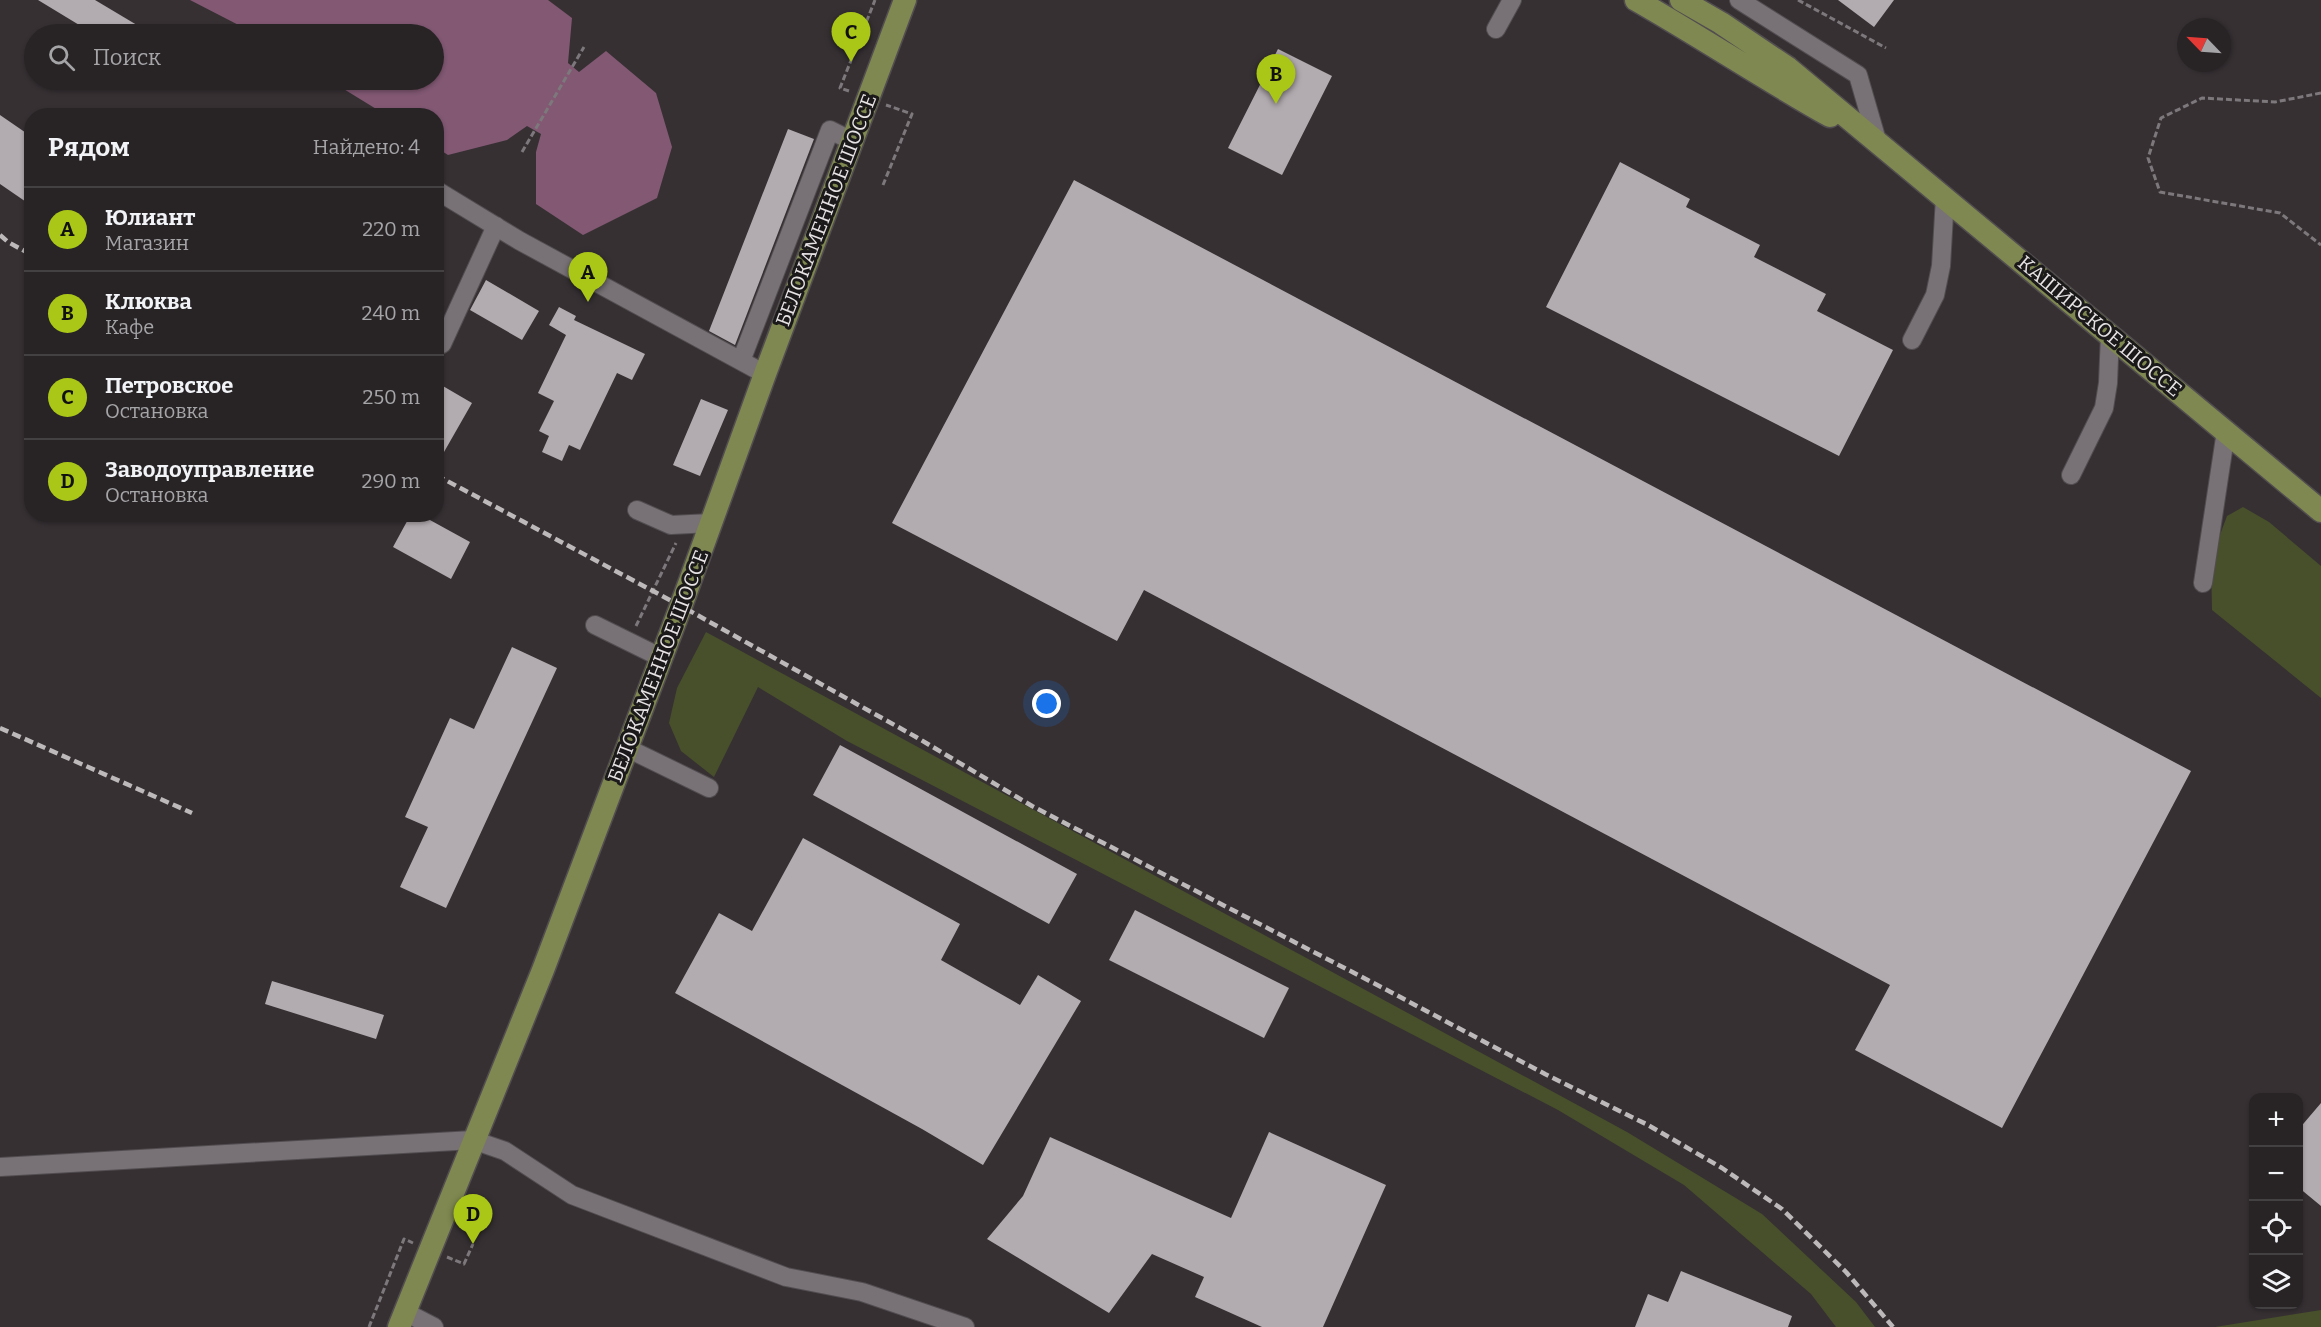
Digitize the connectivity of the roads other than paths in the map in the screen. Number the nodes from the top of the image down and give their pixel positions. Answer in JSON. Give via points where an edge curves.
{"nodes":[{"id":1,"x":905,"y":0,"type":"edge"},
{"id":2,"x":1512,"y":0,"type":"edge"},
{"id":3,"x":1636,"y":0,"type":"edge"},
{"id":4,"x":1681,"y":0,"type":"edge"},
{"id":5,"x":1734,"y":0,"type":"edge"},
{"id":6,"x":1739,"y":0,"type":"edge"},
{"id":7,"x":1496,"y":29,"type":"dead end"},
{"id":8,"x":1714,"y":32,"type":"junction"},
{"id":9,"x":852,"y":141,"type":"junction"},
{"id":10,"x":1878,"y":144,"type":"junction"},
{"id":11,"x":444,"y":195,"type":"edge"},
{"id":12,"x":1945,"y":197,"type":"junction"},
{"id":13,"x":496,"y":226,"type":"junction"},
{"id":14,"x":2110,"y":334,"type":"junction"},
{"id":15,"x":444,"y":340,"type":"edge"},
{"id":16,"x":1912,"y":340,"type":"dead end"},
{"id":17,"x":741,"y":361,"type":"junction"},
{"id":18,"x":765,"y":374,"type":"junction"},
{"id":19,"x":2226,"y":431,"type":"junction"},
{"id":20,"x":2072,"y":475,"type":"dead end"},
{"id":21,"x":637,"y":510,"type":"dead end"},
{"id":22,"x":2321,"y":510,"type":"edge"},
{"id":23,"x":711,"y":523,"type":"junction"},
{"id":24,"x":2203,"y":583,"type":"dead end"},
{"id":25,"x":596,"y":625,"type":"dead end"},
{"id":26,"x":662,"y":658,"type":"junction"},
{"id":27,"x":627,"y":748,"type":"junction"},
{"id":28,"x":709,"y":788,"type":"dead end"},
{"id":29,"x":473,"y":1140,"type":"junction"},
{"id":30,"x":0,"y":1167,"type":"edge"},
{"id":31,"x":402,"y":1320,"type":"edge"},
{"id":32,"x":434,"y":1327,"type":"edge"},
{"id":33,"x":965,"y":1327,"type":"edge"}],
"edges":[{"from":1,"to":9,"type":"main road","name":"БЕЛОКАМЕННОЕ ШОССЕ"},
{"from":2,"to":7,"type":"lane"},
{"from":3,"to":8,"type":"main road","name":"КАШИРСКОЕ ШОССЕ"},
{"from":4,"to":8,"type":"main road","name":"КАШИРСКОЕ ШОССЕ"},
{"from":5,"to":8,"type":"lane"},
{"from":6,"to":10,"type":"lane","via":[[1858,75]]},
{"from":8,"to":10,"type":"main road","name":"КАШИРСКОЕ ШОССЕ","via":[[1788,68]]},
{"from":9,"to":17,"type":"lane","via":[[830,130]]},
{"from":9,"to":18,"type":"main road","name":"БЕЛОКАМЕННОЕ ШОССЕ"},
{"from":10,"to":12,"type":"main road","name":"КАШИРСКОЕ ШОССЕ"},
{"from":11,"to":13,"type":"lane"},
{"from":12,"to":14,"type":"main road","name":"КАШИРСКОЕ ШОССЕ"},
{"from":12,"to":16,"type":"lane","via":[[1941,266],[1935,295]]},
{"from":13,"to":15,"type":"lane"},
{"from":13,"to":17,"type":"lane"},
{"from":14,"to":19,"type":"main road","name":"КАШИРСКОЕ ШОССЕ"},
{"from":14,"to":20,"type":"lane","via":[[2104,408]]},
{"from":17,"to":18,"type":"lane"},
{"from":18,"to":23,"type":"main road","name":"БЕЛОКАМЕННОЕ ШОССЕ"},
{"from":19,"to":22,"type":"main road","name":"КАШИРСКОЕ ШОССЕ"},
{"from":19,"to":24,"type":"lane"},
{"from":21,"to":23,"type":"lane","via":[[671,525]]},
{"from":23,"to":26,"type":"main road","name":"БЕЛОКАМЕННОЕ ШОССЕ"},
{"from":25,"to":26,"type":"lane"},
{"from":26,"to":27,"type":"main road","name":"БЕЛОКАМЕННОЕ ШОССЕ"},
{"from":27,"to":28,"type":"lane"},
{"from":27,"to":29,"type":"main road","name":"БЕЛОКАМЕННОЕ ШОССЕ"},
{"from":29,"to":30,"type":"lane"},
{"from":29,"to":31,"type":"main road","name":"БЕЛОКАМЕННОЕ ШОССЕ"},
{"from":29,"to":33,"type":"lane","via":[[505,1150],[572,1194],[786,1277],[862,1292]]},
{"from":31,"to":32,"type":"lane"}]}
